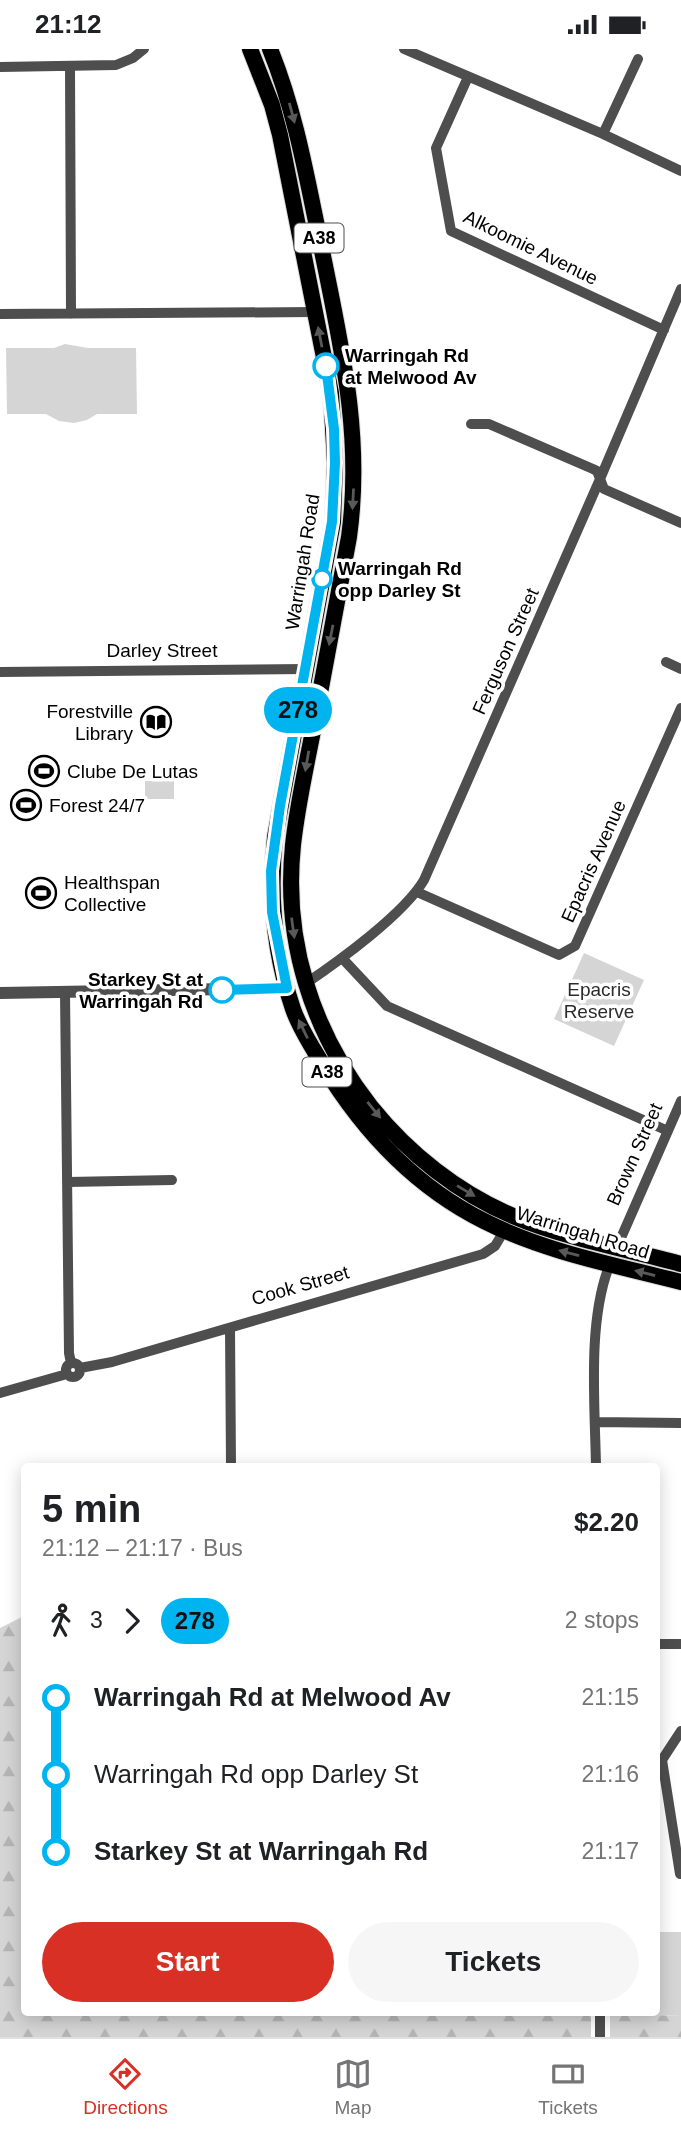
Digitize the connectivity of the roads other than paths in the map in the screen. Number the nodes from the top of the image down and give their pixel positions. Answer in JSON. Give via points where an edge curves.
{"nodes":[{"id":1,"x":144,"y":49,"type":"edge"},
{"id":2,"x":250,"y":49,"type":"edge"},
{"id":3,"x":270,"y":49,"type":"edge"},
{"id":4,"x":404,"y":49,"type":"edge"},
{"id":5,"x":638,"y":59,"type":"dead end"},
{"id":6,"x":70,"y":66,"type":"junction"},
{"id":7,"x":0,"y":67,"type":"edge"},
{"id":8,"x":468,"y":77,"type":"junction"},
{"id":9,"x":603,"y":134,"type":"junction"},
{"id":10,"x":681,"y":171,"type":"edge"},
{"id":11,"x":681,"y":289,"type":"edge"},
{"id":12,"x":315,"y":312,"type":"junction"},
{"id":13,"x":0,"y":314,"type":"edge"},
{"id":14,"x":71,"y":314,"type":"junction"},
{"id":15,"x":664,"y":330,"type":"junction"},
{"id":16,"x":471,"y":424,"type":"dead end"},
{"id":17,"x":600,"y":479,"type":"junction"},
{"id":18,"x":681,"y":523,"type":"edge"},
{"id":19,"x":666,"y":661,"type":"dead end"},
{"id":20,"x":306,"y":669,"type":"junction"},
{"id":21,"x":681,"y":669,"type":"edge"},
{"id":22,"x":324,"y":670,"type":"junction"},
{"id":23,"x":0,"y":673,"type":"edge"},
{"id":24,"x":681,"y":708,"type":"edge"},
{"id":25,"x":417,"y":892,"type":"junction"},
{"id":26,"x":342,"y":958,"type":"junction"},
{"id":27,"x":305,"y":984,"type":"junction"},
{"id":28,"x":287,"y":988,"type":"junction"},
{"id":29,"x":65,"y":992,"type":"junction"},
{"id":30,"x":0,"y":993,"type":"edge"},
{"id":31,"x":681,"y":1101,"type":"edge"},
{"id":32,"x":668,"y":1131,"type":"junction"},
{"id":33,"x":172,"y":1180,"type":"dead end"},
{"id":34,"x":68,"y":1182,"type":"junction"},
{"id":35,"x":514,"y":1216,"type":"junction"},
{"id":36,"x":504,"y":1231,"type":"junction"},
{"id":37,"x":617,"y":1247,"type":"junction"},
{"id":38,"x":610,"y":1264,"type":"junction"},
{"id":39,"x":681,"y":1264,"type":"edge"},
{"id":40,"x":681,"y":1282,"type":"edge"},
{"id":41,"x":230,"y":1328,"type":"junction"},
{"id":42,"x":76,"y":1366,"type":"junction"},
{"id":43,"x":0,"y":1393,"type":"edge"},
{"id":44,"x":596,"y":1422,"type":"junction"},
{"id":45,"x":681,"y":1423,"type":"edge"},
{"id":46,"x":232,"y":1463,"type":"edge"},
{"id":47,"x":596,"y":1463,"type":"edge"},
{"id":48,"x":660,"y":1644,"type":"edge"},
{"id":49,"x":681,"y":1644,"type":"edge"},
{"id":50,"x":681,"y":1731,"type":"edge"},
{"id":51,"x":680,"y":1874,"type":"edge"},
{"id":52,"x":600,"y":2016,"type":"edge"},
{"id":53,"x":600,"y":2037,"type":"edge"}],
"edges":[{"from":1,"to":6,"type":"street","via":[[116,65]]},
{"from":2,"to":12,"type":"highway","name":"Warringah Road","number":"A38","via":[[280,135]]},
{"from":3,"to":22,"type":"highway","name":"Warringah Road","number":"A38","one_way":true,"via":[[300,144],[351,404],[352,513]]},
{"from":4,"to":8,"type":"street"},
{"from":5,"to":9,"type":"street"},
{"from":6,"to":7,"type":"street"},
{"from":6,"to":14,"type":"street"},
{"from":8,"to":9,"type":"street"},
{"from":8,"to":15,"type":"street","name":"Alkoomie Avenue","via":[[436,148],[451,231]]},
{"from":9,"to":10,"type":"street"},
{"from":11,"to":15,"type":"street","name":"Ferguson Street"},
{"from":12,"to":14,"type":"street"},
{"from":20,"to":12,"type":"highway","name":"Warringah Road","number":"A38","one_way":true,"via":[[332,522],[335,463],[331,393]]},
{"from":13,"to":14,"type":"street"},
{"from":15,"to":17,"type":"street","name":"Ferguson Street"},
{"from":16,"to":17,"type":"street","via":[[489,424],[593,468]]},
{"from":17,"to":18,"type":"street","via":[[604,489]]},
{"from":17,"to":25,"type":"street","name":"Ferguson Street"},
{"from":19,"to":21,"type":"street"},
{"from":20,"to":22,"type":"highway","name":"Darley Street"},
{"from":20,"to":23,"type":"street","name":"Darley Street"},
{"from":20,"to":28,"type":"highway","name":"Warringah Road","number":"A38","via":[[271,871],[272,912]]},
{"from":22,"to":27,"type":"highway","name":"Warringah Road","number":"A38","one_way":true,"via":[[292,859],[291,915]]},
{"from":24,"to":25,"type":"street","name":"Epacris Avenue","via":[[575,946],[559,955]]},
{"from":25,"to":26,"type":"street","name":"Ferguson Street"},
{"from":26,"to":27,"type":"street","name":"Ferguson Street"},
{"from":26,"to":32,"type":"street","via":[[387,1006]]},
{"from":27,"to":28,"type":"highway"},
{"from":27,"to":35,"type":"highway","name":"Warringah Road","number":"A38","one_way":true,"via":[[346,1074],[387,1127],[451,1182]]},
{"from":28,"to":29,"type":"street"},
{"from":36,"to":28,"type":"highway","name":"Warringah Road","number":"A38","one_way":true,"via":[[419,1181],[382,1146],[311,1045]]},
{"from":29,"to":30,"type":"street"},
{"from":29,"to":34,"type":"street"},
{"from":31,"to":32,"type":"street","name":"Brown Street"},
{"from":32,"to":37,"type":"street","name":"Brown Street"},
{"from":33,"to":34,"type":"street"},
{"from":34,"to":42,"type":"street","via":[[69,1353]]},
{"from":35,"to":36,"type":"highway","name":"Cook Street"},
{"from":35,"to":37,"type":"highway","name":"Warringah Road","number":"A38"},
{"from":38,"to":36,"type":"highway","name":"Warringah Road","number":"A38","one_way":true},
{"from":36,"to":41,"type":"street","name":"Cook Street","via":[[483,1254]]},
{"from":37,"to":38,"type":"highway","name":"Brown Street"},
{"from":37,"to":39,"type":"highway","name":"Warringah Road","number":"A38"},
{"from":40,"to":38,"type":"highway","name":"Warringah Road","number":"A38","one_way":true},
{"from":38,"to":44,"type":"street","via":[[597,1309]]},
{"from":41,"to":42,"type":"street","name":"Cook Street","via":[[112,1362]]},
{"from":41,"to":46,"type":"street"},
{"from":42,"to":43,"type":"street","name":"Cook Street","via":[[80,1373],[75,1377],[67,1374]]},
{"from":44,"to":45,"type":"street"},
{"from":44,"to":47,"type":"street"},
{"from":48,"to":49,"type":"street"},
{"from":50,"to":51,"type":"street","via":[[662,1760]]},
{"from":52,"to":53,"type":"street"}]}
